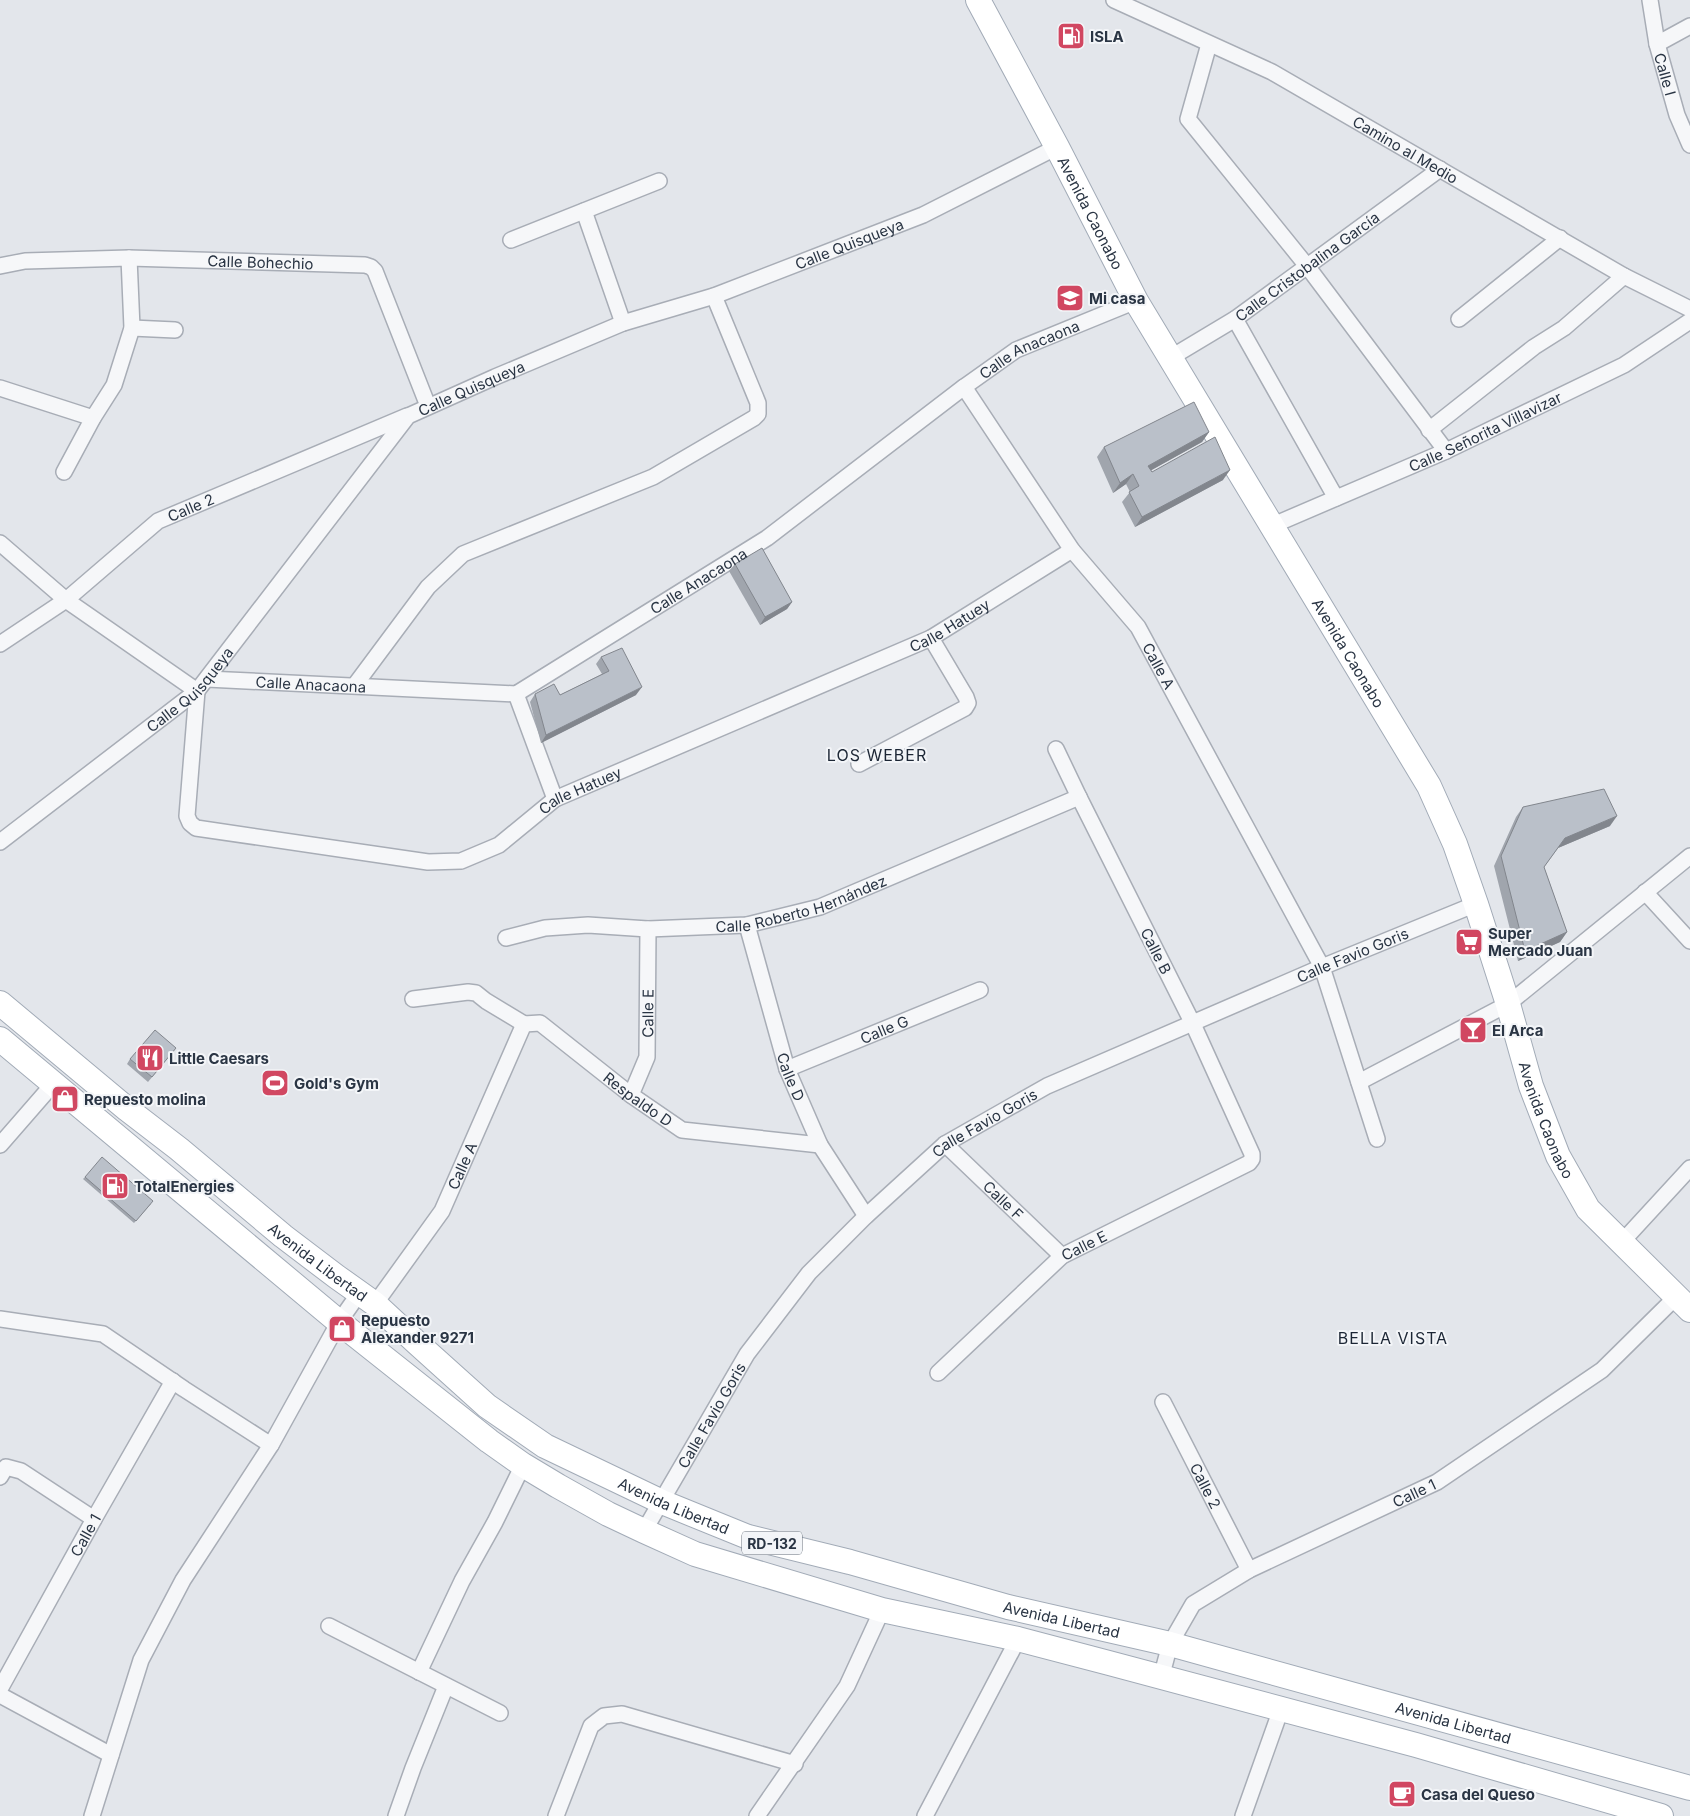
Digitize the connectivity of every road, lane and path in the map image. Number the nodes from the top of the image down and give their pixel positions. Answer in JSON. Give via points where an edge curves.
{"nodes":[{"id":1,"x":1114,"y":0,"type":"edge"},
{"id":2,"x":1650,"y":0,"type":"edge"},
{"id":3,"x":981,"y":2,"type":"edge"},
{"id":4,"x":1690,"y":26,"type":"edge"},
{"id":5,"x":1209,"y":44,"type":"junction"},
{"id":6,"x":1656,"y":44,"type":"junction"},
{"id":7,"x":1690,"y":145,"type":"edge"},
{"id":8,"x":1057,"y":147,"type":"junction"},
{"id":9,"x":1440,"y":170,"type":"junction"},
{"id":10,"x":658,"y":181,"type":"dead end"},
{"id":11,"x":584,"y":211,"type":"junction"},
{"id":12,"x":1560,"y":238,"type":"junction"},
{"id":13,"x":511,"y":240,"type":"dead end"},
{"id":14,"x":129,"y":258,"type":"junction"},
{"id":15,"x":0,"y":266,"type":"edge"},
{"id":16,"x":1307,"y":266,"type":"junction"},
{"id":17,"x":1624,"y":276,"type":"junction"},
{"id":18,"x":714,"y":296,"type":"junction"},
{"id":19,"x":1136,"y":301,"type":"junction"},
{"id":20,"x":1690,"y":309,"type":"edge"},
{"id":21,"x":1459,"y":318,"type":"dead end"},
{"id":22,"x":1235,"y":319,"type":"junction"},
{"id":23,"x":1690,"y":320,"type":"edge"},
{"id":24,"x":623,"y":323,"type":"junction"},
{"id":25,"x":132,"y":328,"type":"junction"},
{"id":26,"x":175,"y":330,"type":"dead end"},
{"id":27,"x":1170,"y":358,"type":"junction"},
{"id":28,"x":964,"y":387,"type":"junction"},
{"id":29,"x":0,"y":388,"type":"edge"},
{"id":30,"x":428,"y":406,"type":"junction"},
{"id":31,"x":408,"y":416,"type":"junction"},
{"id":32,"x":93,"y":418,"type":"junction"},
{"id":33,"x":1429,"y":430,"type":"junction"},
{"id":34,"x":1446,"y":451,"type":"junction"},
{"id":35,"x":64,"y":472,"type":"dead end"},
{"id":36,"x":1336,"y":498,"type":"junction"},
{"id":37,"x":1271,"y":526,"type":"junction"},
{"id":38,"x":0,"y":543,"type":"edge"},
{"id":39,"x":1072,"y":550,"type":"junction"},
{"id":40,"x":66,"y":600,"type":"junction"},
{"id":41,"x":931,"y":638,"type":"junction"},
{"id":42,"x":0,"y":644,"type":"edge"},
{"id":43,"x":207,"y":679,"type":"junction"},
{"id":44,"x":355,"y":685,"type":"junction"},
{"id":45,"x":197,"y":691,"type":"junction"},
{"id":46,"x":516,"y":694,"type":"junction"},
{"id":47,"x":1056,"y":749,"type":"dead end"},
{"id":48,"x":859,"y":764,"type":"dead end"},
{"id":49,"x":1078,"y":797,"type":"junction"},
{"id":50,"x":555,"y":799,"type":"junction"},
{"id":51,"x":0,"y":842,"type":"edge"},
{"id":52,"x":1690,"y":856,"type":"edge"},
{"id":53,"x":1645,"y":892,"type":"junction"},
{"id":54,"x":1476,"y":904,"type":"junction"},
{"id":55,"x":747,"y":925,"type":"junction"},
{"id":56,"x":648,"y":929,"type":"junction"},
{"id":57,"x":506,"y":938,"type":"dead end"},
{"id":58,"x":1690,"y":941,"type":"edge"},
{"id":59,"x":1322,"y":967,"type":"junction"},
{"id":60,"x":980,"y":990,"type":"dead end"},
{"id":61,"x":413,"y":999,"type":"dead end"},
{"id":62,"x":0,"y":1003,"type":"edge"},
{"id":63,"x":1508,"y":1004,"type":"junction"},
{"id":64,"x":528,"y":1023,"type":"junction"},
{"id":65,"x":1193,"y":1024,"type":"junction"},
{"id":66,"x":0,"y":1039,"type":"edge"},
{"id":67,"x":787,"y":1069,"type":"junction"},
{"id":68,"x":1359,"y":1082,"type":"junction"},
{"id":69,"x":54,"y":1083,"type":"junction"},
{"id":70,"x":631,"y":1095,"type":"junction"},
{"id":71,"x":1378,"y":1139,"type":"dead end"},
{"id":72,"x":945,"y":1144,"type":"junction"},
{"id":73,"x":0,"y":1145,"type":"edge"},
{"id":74,"x":820,"y":1145,"type":"junction"},
{"id":75,"x":1252,"y":1154,"type":"joint"},
{"id":76,"x":1690,"y":1168,"type":"edge"},
{"id":77,"x":866,"y":1216,"type":"junction"},
{"id":78,"x":1621,"y":1243,"type":"junction"},
{"id":79,"x":1062,"y":1256,"type":"junction"},
{"id":80,"x":368,"y":1298,"type":"junction"},
{"id":81,"x":1683,"y":1304,"type":"edge"},
{"id":82,"x":0,"y":1319,"type":"edge"},
{"id":83,"x":339,"y":1322,"type":"junction"},
{"id":84,"x":938,"y":1373,"type":"dead end"},
{"id":85,"x":173,"y":1381,"type":"junction"},
{"id":86,"x":1162,"y":1402,"type":"dead end"},
{"id":87,"x":272,"y":1445,"type":"junction"},
{"id":88,"x":523,"y":1465,"type":"junction"},
{"id":89,"x":0,"y":1477,"type":"edge"},
{"id":90,"x":662,"y":1502,"type":"junction"},
{"id":91,"x":94,"y":1520,"type":"junction"},
{"id":92,"x":644,"y":1531,"type":"junction"},
{"id":93,"x":1249,"y":1570,"type":"junction"},
{"id":94,"x":882,"y":1610,"type":"junction"},
{"id":95,"x":329,"y":1626,"type":"dead end"},
{"id":96,"x":1018,"y":1639,"type":"junction"},
{"id":97,"x":1170,"y":1644,"type":"junction"},
{"id":98,"x":420,"y":1672,"type":"junction"},
{"id":99,"x":1161,"y":1678,"type":"junction"},
{"id":100,"x":446,"y":1686,"type":"junction"},
{"id":101,"x":0,"y":1689,"type":"edge"},
{"id":102,"x":0,"y":1695,"type":"edge"},
{"id":103,"x":1281,"y":1709,"type":"junction"},
{"id":104,"x":500,"y":1713,"type":"dead end"},
{"id":105,"x":111,"y":1755,"type":"junction"},
{"id":106,"x":795,"y":1764,"type":"junction"},
{"id":107,"x":1690,"y":1788,"type":"edge"},
{"id":108,"x":92,"y":1816,"type":"edge"},
{"id":109,"x":396,"y":1816,"type":"edge"},
{"id":110,"x":556,"y":1816,"type":"edge"},
{"id":111,"x":757,"y":1816,"type":"edge"},
{"id":112,"x":925,"y":1816,"type":"edge"},
{"id":113,"x":1243,"y":1816,"type":"edge"},
{"id":114,"x":1661,"y":1816,"type":"edge"}],
"edges":[{"from":1,"to":5,"type":"street","name":"Camino al Medio"},
{"from":2,"to":6,"type":"street","name":"Calle I"},
{"from":3,"to":8,"type":"main road","name":"Avenida Caonabo"},
{"from":4,"to":6,"type":"street"},
{"from":5,"to":9,"type":"street","name":"Camino al Medio","via":[[1272,72]]},
{"from":5,"to":16,"type":"street","via":[[1188,119]]},
{"from":6,"to":7,"type":"street","name":"Calle I","via":[[1677,115]]},
{"from":8,"to":18,"type":"street","name":"Calle Quisqueya","via":[[923,216]]},
{"from":8,"to":19,"type":"main road","name":"Avenida Caonabo"},
{"from":9,"to":12,"type":"street","name":"Camino al Medio"},
{"from":9,"to":16,"type":"street","name":"Calle Cristobalina García"},
{"from":10,"to":11,"type":"street"},
{"from":11,"to":13,"type":"street"},
{"from":11,"to":24,"type":"street"},
{"from":12,"to":17,"type":"street","name":"Camino al Medio"},
{"from":12,"to":21,"type":"street"},
{"from":14,"to":15,"type":"street","name":"Calle Bohechio"},
{"from":14,"to":25,"type":"street"},
{"from":14,"to":30,"type":"street","name":"Calle Bohechio","via":[[371,267]]},
{"from":16,"to":22,"type":"street","name":"Calle Cristobalina García"},
{"from":16,"to":33,"type":"street"},
{"from":17,"to":20,"type":"street","name":"Camino al Medio"},
{"from":17,"to":33,"type":"street","via":[[1564,328],[1534,347]]},
{"from":18,"to":24,"type":"street","name":"Calle Quisqueya"},
{"from":18,"to":44,"type":"street","via":[[758,403],[758,414],[653,477],[463,554],[428,587]]},
{"from":19,"to":27,"type":"main road","name":"Avenida Caonabo"},
{"from":19,"to":28,"type":"street","name":"Calle Anacaona","via":[[1016,350]]},
{"from":22,"to":27,"type":"street","name":"Calle Cristobalina García"},
{"from":22,"to":36,"type":"street"},
{"from":23,"to":34,"type":"street","name":"Calle Señorita Villavizar","via":[[1624,365]]},
{"from":24,"to":30,"type":"street","name":"Calle Quisqueya"},
{"from":25,"to":26,"type":"street"},
{"from":25,"to":32,"type":"street","via":[[114,384]]},
{"from":27,"to":37,"type":"main road","name":"Avenida Caonabo"},
{"from":28,"to":39,"type":"street","name":"Calle A"},
{"from":28,"to":46,"type":"street","name":"Calle Anacaona","via":[[767,538]]},
{"from":29,"to":32,"type":"street"},
{"from":30,"to":31,"type":"street","name":"Calle Quisqueya"},
{"from":31,"to":40,"type":"street","name":"Calle 2","via":[[158,521]]},
{"from":31,"to":43,"type":"street","name":"Calle Quisqueya"},
{"from":32,"to":35,"type":"street"},
{"from":33,"to":34,"type":"street"},
{"from":34,"to":36,"type":"street","name":"Calle Señorita Villavizar"},
{"from":36,"to":37,"type":"street","name":"Calle Señorita Villavizar"},
{"from":37,"to":54,"type":"main road","name":"Avenida Caonabo","via":[[1429,786],[1455,844]]},
{"from":38,"to":40,"type":"street"},
{"from":39,"to":41,"type":"street","name":"Calle Hatuey"},
{"from":39,"to":59,"type":"street","name":"Calle A","via":[[1138,627]]},
{"from":40,"to":42,"type":"street","name":"Calle 2"},
{"from":40,"to":45,"type":"street"},
{"from":41,"to":48,"type":"street","via":[[968,703],[965,708]]},
{"from":41,"to":50,"type":"street","name":"Calle Hatuey"},
{"from":43,"to":44,"type":"street","name":"Calle Anacaona"},
{"from":43,"to":45,"type":"street","name":"Calle Quisqueya"},
{"from":44,"to":46,"type":"street","name":"Calle Anacaona"},
{"from":45,"to":50,"type":"street","name":"Calle Hatuey","via":[[187,816],[196,828],[428,862],[461,862],[499,845]]},
{"from":45,"to":51,"type":"street","name":"Calle Quisqueya"},
{"from":46,"to":50,"type":"street"},
{"from":47,"to":49,"type":"street","name":"Calle B"},
{"from":49,"to":55,"type":"street","name":"Calle Roberto Hernández","via":[[820,907]]},
{"from":49,"to":65,"type":"street","name":"Calle B"},
{"from":52,"to":53,"type":"street"},
{"from":53,"to":58,"type":"street"},
{"from":53,"to":63,"type":"street"},
{"from":54,"to":59,"type":"street","name":"Calle Favio Goris"},
{"from":54,"to":63,"type":"main road","name":"Avenida Caonabo"},
{"from":55,"to":56,"type":"street","name":"Calle Roberto Hernández"},
{"from":55,"to":67,"type":"street","name":"Calle D"},
{"from":56,"to":57,"type":"street","name":"Calle Roberto Hernández","via":[[545,928]]},
{"from":56,"to":70,"type":"street","name":"Calle E","via":[[647,1057]]},
{"from":59,"to":65,"type":"street","name":"Calle Favio Goris"},
{"from":59,"to":68,"type":"street","name":"Calle A"},
{"from":60,"to":67,"type":"street","name":"Calle G"},
{"from":61,"to":64,"type":"street","name":"Respaldo D","via":[[476,993]]},
{"from":62,"to":80,"type":"main road","name":"Avenida Libertad","number":"RD-132","via":[[283,1236]]},
{"from":63,"to":68,"type":"street"},
{"from":63,"to":78,"type":"main road","name":"Avenida Caonabo","via":[[1530,1086],[1558,1156],[1588,1209]]},
{"from":64,"to":70,"type":"street","name":"Respaldo D","via":[[540,1023]]},
{"from":64,"to":80,"type":"street","name":"Calle A","via":[[442,1211]]},
{"from":65,"to":72,"type":"street","name":"Calle Favio Goris","via":[[1048,1086]]},
{"from":65,"to":75,"type":"street","name":"Calle B"},
{"from":66,"to":69,"type":"main road","name":"Avenida Libertad","number":"RD-132"},
{"from":67,"to":74,"type":"street","name":"Calle D"},
{"from":68,"to":71,"type":"street","name":"Calle A"},
{"from":69,"to":73,"type":"street"},
{"from":69,"to":83,"type":"main road","name":"Avenida Libertad","number":"RD-132"},
{"from":70,"to":74,"type":"street","name":"Respaldo D","via":[[682,1130]]},
{"from":72,"to":77,"type":"street","name":"Calle Favio Goris"},
{"from":72,"to":79,"type":"street","name":"Calle F"},
{"from":74,"to":77,"type":"street","name":"Calle D"},
{"from":75,"to":79,"type":"street","name":"Calle E","via":[[1249,1163]]},
{"from":76,"to":78,"type":"street"},
{"from":77,"to":90,"type":"street","name":"Calle Favio Goris","via":[[809,1273],[747,1354]]},
{"from":78,"to":81,"type":"main road","name":"Avenida Caonabo"},
{"from":79,"to":84,"type":"street","name":"Calle E"},
{"from":80,"to":83,"type":"street","name":"Calle A"},
{"from":80,"to":90,"type":"main road","name":"Avenida Libertad","number":"RD-132","via":[[501,1416],[545,1446]]},
{"from":81,"to":93,"type":"street","name":"Calle 1","via":[[1602,1370],[1437,1482]]},
{"from":82,"to":85,"type":"street","via":[[103,1334]]},
{"from":83,"to":87,"type":"street","name":"Calle A"},
{"from":83,"to":88,"type":"main road","name":"Avenida Libertad","number":"RD-132"},
{"from":85,"to":87,"type":"street"},
{"from":85,"to":91,"type":"street","name":"Calle 1"},
{"from":86,"to":93,"type":"street","name":"Calle 2"},
{"from":87,"to":105,"type":"street","name":"Calle A","via":[[183,1580],[145,1652]]},
{"from":88,"to":92,"type":"main road","name":"Avenida Libertad","number":"RD-132"},
{"from":88,"to":98,"type":"street","via":[[462,1581]]},
{"from":89,"to":91,"type":"street","via":[[6,1467],[21,1471]]},
{"from":90,"to":92,"type":"street","name":"Calle Favio Goris"},
{"from":90,"to":97,"type":"main road","name":"Avenida Libertad","number":"RD-132","via":[[748,1537],[1008,1607]]},
{"from":91,"to":101,"type":"street","name":"Calle 1"},
{"from":92,"to":94,"type":"main road","name":"Avenida Libertad","number":"RD-132","via":[[695,1554]]},
{"from":93,"to":97,"type":"street","name":"Calle 1","via":[[1193,1604]]},
{"from":94,"to":96,"type":"main road","name":"Avenida Libertad","number":"RD-132"},
{"from":94,"to":106,"type":"street","via":[[847,1686]]},
{"from":95,"to":98,"type":"street"},
{"from":96,"to":99,"type":"main road","name":"Avenida Libertad","number":"RD-132"},
{"from":96,"to":112,"type":"street"},
{"from":97,"to":99,"type":"street","name":"Calle 1"},
{"from":97,"to":107,"type":"main road","name":"Avenida Libertad","number":"RD-132"},
{"from":98,"to":100,"type":"street"},
{"from":99,"to":103,"type":"main road","name":"Avenida Libertad","number":"RD-132"},
{"from":100,"to":104,"type":"street"},
{"from":100,"to":109,"type":"street"},
{"from":102,"to":105,"type":"street"},
{"from":103,"to":113,"type":"street"},
{"from":103,"to":114,"type":"main road","name":"Avenida Libertad","number":"RD-132"},
{"from":105,"to":108,"type":"street","name":"Calle A"},
{"from":106,"to":110,"type":"street","via":[[622,1714],[604,1716],[591,1726]]},
{"from":106,"to":111,"type":"street"}]}
